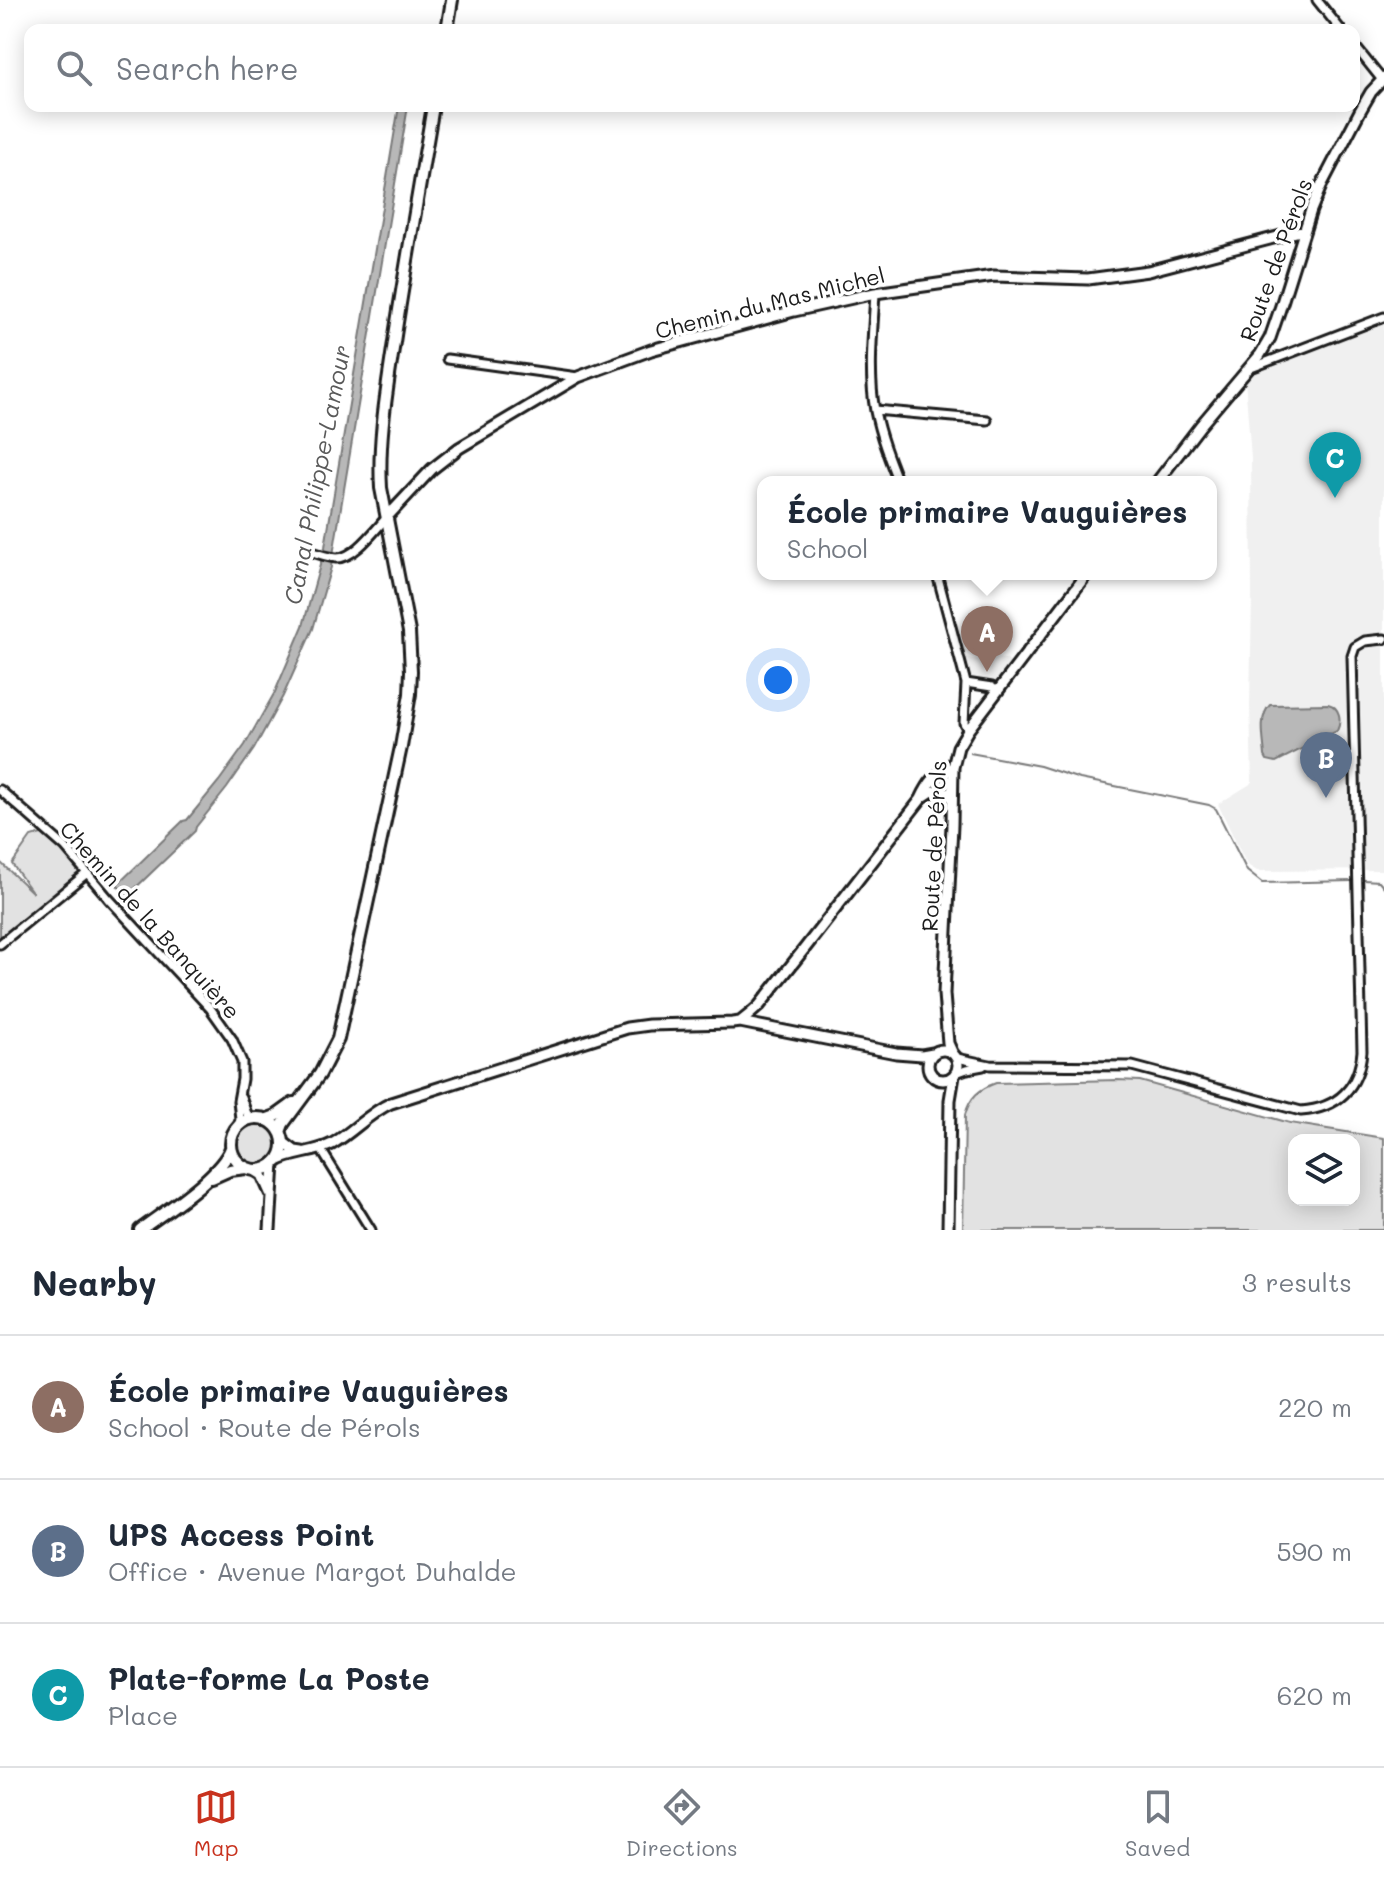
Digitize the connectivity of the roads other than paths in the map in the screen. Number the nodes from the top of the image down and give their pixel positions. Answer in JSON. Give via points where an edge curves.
{"nodes":[{"id":1,"x":452,"y":0,"type":"edge"},
{"id":2,"x":1317,"y":0,"type":"edge"},
{"id":3,"x":448,"y":24,"type":"edge"},
{"id":4,"x":1336,"y":24,"type":"edge"},
{"id":5,"x":1360,"y":52,"type":"edge"},
{"id":6,"x":1383,"y":79,"type":"edge"},
{"id":7,"x":432,"y":112,"type":"edge"},
{"id":8,"x":1360,"y":112,"type":"edge"},
{"id":9,"x":1360,"y":112,"type":"edge"},
{"id":10,"x":1304,"y":230,"type":"junction"},
{"id":11,"x":875,"y":293,"type":"junction"},
{"id":12,"x":1384,"y":317,"type":"edge"},
{"id":13,"x":447,"y":359,"type":"dead end"},
{"id":14,"x":1249,"y":369,"type":"junction"},
{"id":15,"x":578,"y":377,"type":"junction"},
{"id":16,"x":875,"y":410,"type":"junction"},
{"id":17,"x":987,"y":420,"type":"dead end"},
{"id":18,"x":896,"y":476,"type":"edge"},
{"id":19,"x":1162,"y":476,"type":"edge"},
{"id":20,"x":387,"y":517,"type":"junction"},
{"id":21,"x":310,"y":551,"type":"dead end"},
{"id":22,"x":939,"y":580,"type":"edge"},
{"id":23,"x":1082,"y":580,"type":"edge"},
{"id":24,"x":1384,"y":639,"type":"edge"},
{"id":25,"x":966,"y":683,"type":"junction"},
{"id":26,"x":997,"y":691,"type":"junction"},
{"id":27,"x":968,"y":730,"type":"junction"},
{"id":28,"x":953,"y":767,"type":"junction"},
{"id":29,"x":0,"y":790,"type":"edge"},
{"id":30,"x":952,"y":794,"type":"junction"},
{"id":31,"x":921,"y":799,"type":"junction"},
{"id":32,"x":87,"y":873,"type":"junction"},
{"id":33,"x":0,"y":944,"type":"edge"},
{"id":34,"x":945,"y":1019,"type":"junction"},
{"id":35,"x":740,"y":1022,"type":"junction"},
{"id":36,"x":935,"y":1052,"type":"junction"},
{"id":37,"x":896,"y":1053,"type":"junction"},
{"id":38,"x":955,"y":1056,"type":"junction"},
{"id":39,"x":990,"y":1065,"type":"junction"},
{"id":40,"x":928,"y":1068,"type":"junction"},
{"id":41,"x":955,"y":1074,"type":"junction"},
{"id":42,"x":938,"y":1080,"type":"junction"},
{"id":43,"x":240,"y":1090,"type":"junction"},
{"id":44,"x":307,"y":1090,"type":"junction"},
{"id":45,"x":949,"y":1118,"type":"junction"},
{"id":46,"x":259,"y":1119,"type":"junction"},
{"id":47,"x":238,"y":1127,"type":"junction"},
{"id":48,"x":281,"y":1137,"type":"junction"},
{"id":49,"x":231,"y":1146,"type":"junction"},
{"id":50,"x":320,"y":1148,"type":"junction"},
{"id":51,"x":305,"y":1153,"type":"junction"},
{"id":52,"x":275,"y":1162,"type":"junction"},
{"id":53,"x":251,"y":1169,"type":"junction"},
{"id":54,"x":200,"y":1185,"type":"junction"},
{"id":55,"x":272,"y":1212,"type":"junction"},
{"id":56,"x":140,"y":1230,"type":"edge"},
{"id":57,"x":270,"y":1230,"type":"edge"},
{"id":58,"x":371,"y":1230,"type":"edge"},
{"id":59,"x":948,"y":1230,"type":"edge"}],
"edges":[{"from":1,"to":3,"type":"main road"},
{"from":2,"to":4,"type":"street"},
{"from":5,"to":6,"type":"street"},
{"from":6,"to":8,"type":"street","name":"Route de Pérols"},
{"from":7,"to":20,"type":"main road","via":[[385,409],[380,469]]},
{"from":9,"to":10,"type":"street","name":"Route de Pérols"},
{"from":10,"to":11,"type":"street","name":"Chemin du Mas Michel","via":[[1148,271],[1088,279],[994,276]]},
{"from":10,"to":14,"type":"street","name":"Route de Pérols","via":[[1270,338]]},
{"from":11,"to":15,"type":"street","name":"Chemin du Mas Michel","via":[[651,350]]},
{"from":11,"to":16,"type":"street"},
{"from":12,"to":14,"type":"street"},
{"from":13,"to":15,"type":"street"},
{"from":14,"to":19,"type":"street","name":"Route de Pérols"},
{"from":15,"to":20,"type":"street","name":"Chemin du Mas Michel","via":[[459,448]]},
{"from":16,"to":17,"type":"street"},
{"from":16,"to":18,"type":"street"},
{"from":20,"to":21,"type":"street","via":[[344,557]]},
{"from":20,"to":44,"type":"main road","via":[[409,632],[410,694],[344,1018],[330,1056]]},
{"from":22,"to":25,"type":"street"},
{"from":23,"to":26,"type":"street","name":"Route de Pérols"},
{"from":24,"to":39,"type":"street","via":[[1365,641],[1352,656],[1362,1051],[1361,1067],[1348,1091],[1329,1105],[1301,1111],[1132,1066]]},
{"from":25,"to":26,"type":"street"},
{"from":25,"to":27,"type":"street"},
{"from":26,"to":27,"type":"street","name":"Route de Pérols"},
{"from":27,"to":28,"type":"street","name":"Route de Pérols"},
{"from":28,"to":30,"type":"street","name":"Route de Pérols"},
{"from":28,"to":31,"type":"street","via":[[938,773]]},
{"from":29,"to":32,"type":"street","name":"Chemin de la Banquière"},
{"from":30,"to":31,"type":"street","via":[[932,791]]},
{"from":30,"to":34,"type":"street","name":"Route de Pérols"},
{"from":31,"to":35,"type":"street","via":[[759,1006]]},
{"from":32,"to":33,"type":"street"},
{"from":32,"to":43,"type":"street","name":"Chemin de la Banquière","via":[[210,1008],[240,1053]]},
{"from":34,"to":36,"type":"street","name":"Route de Pérols"},
{"from":34,"to":38,"type":"street","name":"Route de Pérols"},
{"from":35,"to":37,"type":"street"},
{"from":35,"to":50,"type":"street","via":[[638,1027],[573,1045],[391,1103]]},
{"from":36,"to":37,"type":"street"},
{"from":36,"to":38,"type":"street"},
{"from":36,"to":40,"type":"street"},
{"from":37,"to":40,"type":"street"},
{"from":38,"to":39,"type":"street"},
{"from":38,"to":41,"type":"street"},
{"from":39,"to":41,"type":"street"},
{"from":40,"to":42,"type":"street"},
{"from":41,"to":42,"type":"street"},
{"from":41,"to":45,"type":"street"},
{"from":42,"to":45,"type":"street"},
{"from":43,"to":46,"type":"street","name":"Chemin de la Banquière","via":[[244,1109]]},
{"from":43,"to":47,"type":"street","name":"Chemin de la Banquière"},
{"from":44,"to":46,"type":"main road","via":[[276,1116]]},
{"from":44,"to":48,"type":"main road","via":[[283,1124]]},
{"from":45,"to":59,"type":"street"},
{"from":46,"to":47,"type":"main road"},
{"from":46,"to":48,"type":"main road","via":[[276,1127]]},
{"from":47,"to":49,"type":"main road"},
{"from":48,"to":51,"type":"street"},
{"from":48,"to":52,"type":"main road"},
{"from":49,"to":53,"type":"main road","via":[[236,1159]]},
{"from":49,"to":54,"type":"main road","via":[[225,1161]]},
{"from":50,"to":51,"type":"street"},
{"from":50,"to":58,"type":"street"},
{"from":51,"to":52,"type":"street"},
{"from":52,"to":53,"type":"main road"},
{"from":52,"to":55,"type":"street"},
{"from":53,"to":54,"type":"main road","via":[[230,1170]]},
{"from":53,"to":55,"type":"street","via":[[267,1184]]},
{"from":54,"to":56,"type":"main road"},
{"from":55,"to":57,"type":"street"}]}
